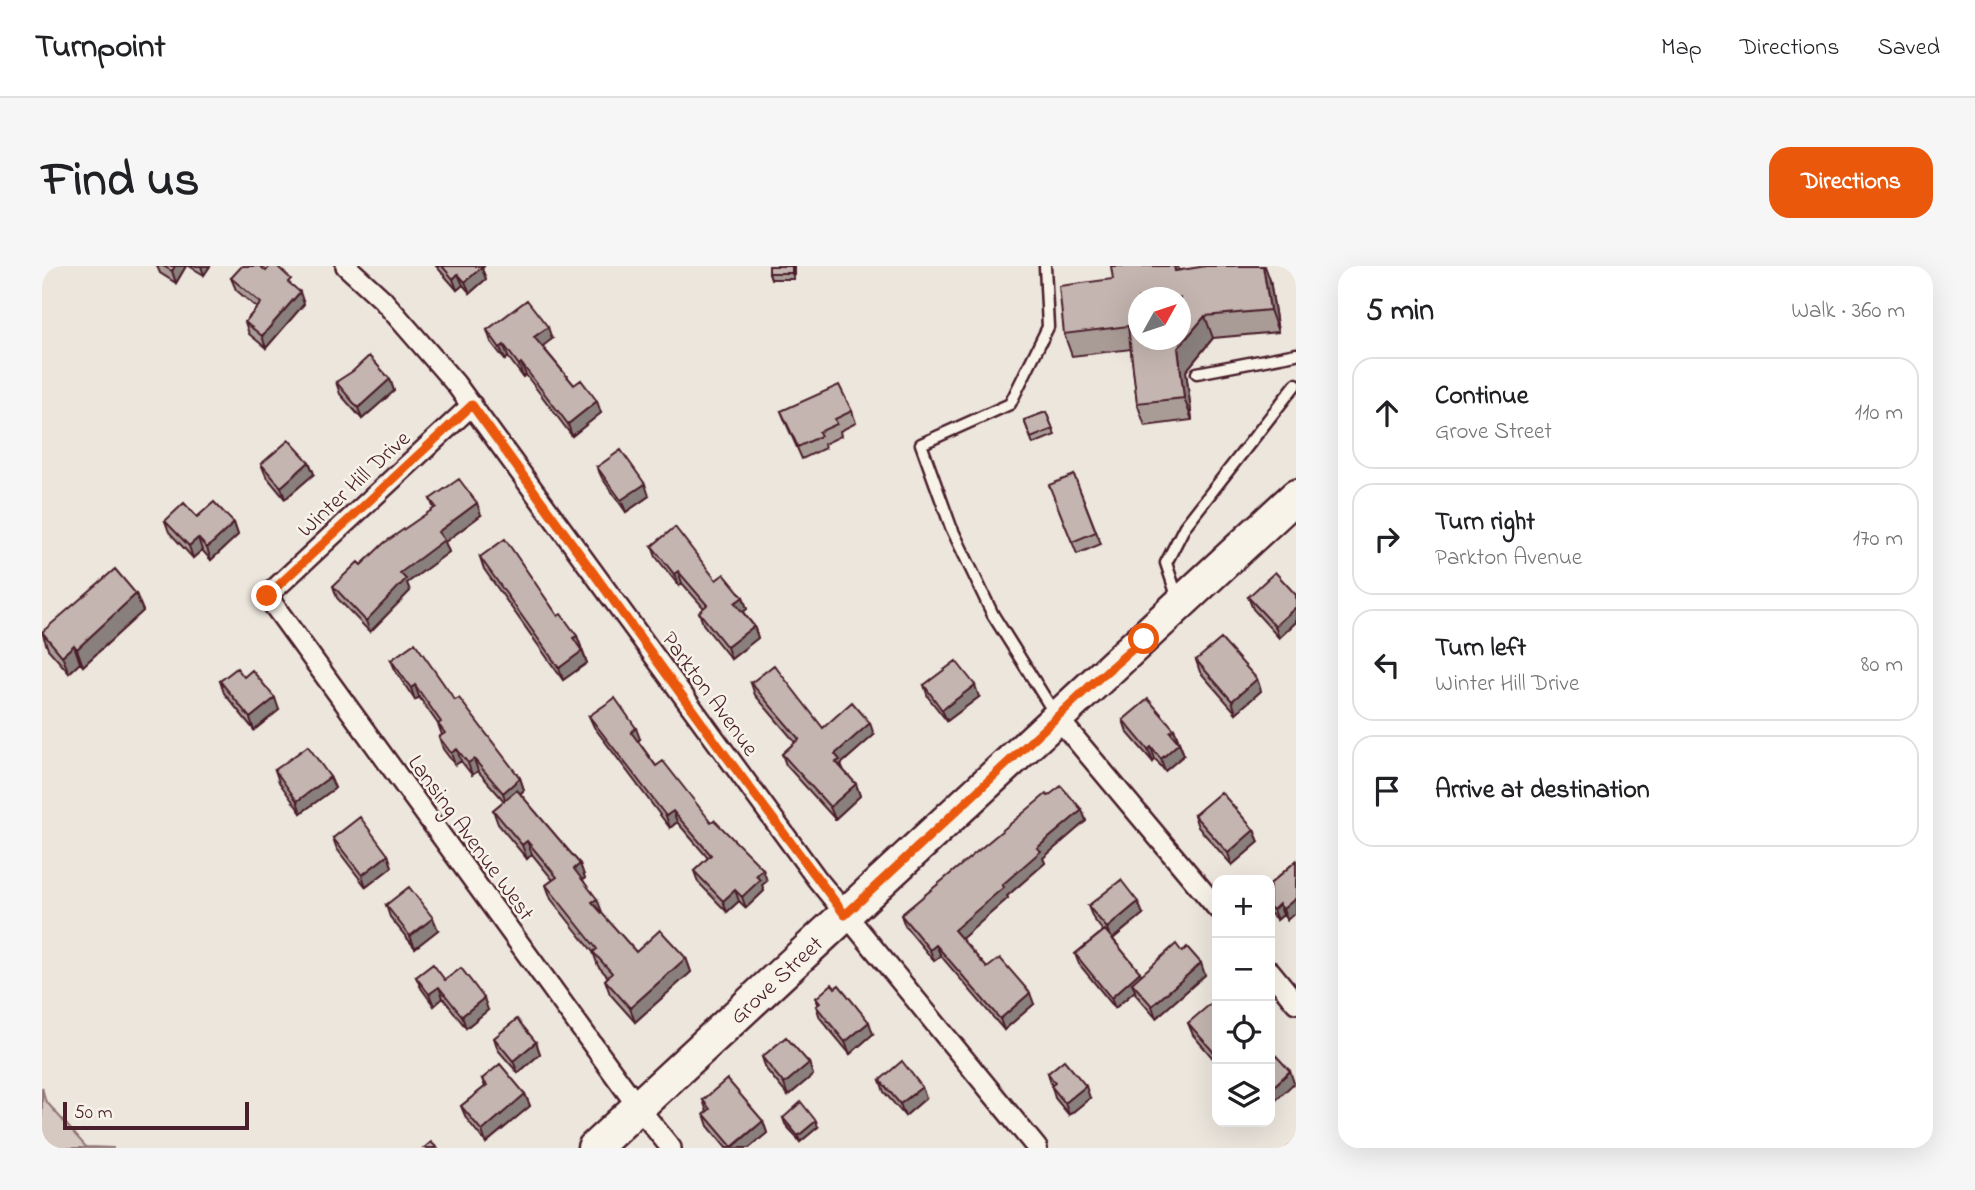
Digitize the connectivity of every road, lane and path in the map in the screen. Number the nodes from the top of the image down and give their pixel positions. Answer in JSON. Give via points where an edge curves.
{"nodes":[{"id":1,"x":346,"y":266,"type":"edge"},
{"id":2,"x":1045,"y":266,"type":"edge"},
{"id":3,"x":1296,"y":354,"type":"edge"},
{"id":4,"x":1197,"y":373,"type":"dead end"},
{"id":5,"x":1296,"y":384,"type":"edge"},
{"id":6,"x":472,"y":405,"type":"junction"},
{"id":7,"x":1296,"y":496,"type":"edge"},
{"id":8,"x":267,"y":596,"type":"joint"},
{"id":9,"x":1180,"y":606,"type":"junction"},
{"id":10,"x":1057,"y":717,"type":"junction"},
{"id":11,"x":1212,"y":902,"type":"edge"},
{"id":12,"x":845,"y":915,"type":"junction"},
{"id":13,"x":1275,"y":977,"type":"edge"},
{"id":14,"x":1296,"y":1003,"type":"edge"},
{"id":15,"x":638,"y":1107,"type":"junction"},
{"id":16,"x":594,"y":1148,"type":"edge"},
{"id":17,"x":671,"y":1148,"type":"edge"},
{"id":18,"x":1037,"y":1148,"type":"edge"}],
"edges":[{"from":1,"to":6,"type":"street","name":"Parkton Avenue","via":[[382,299]]},
{"from":2,"to":10,"type":"lane","via":[[1048,327],[1010,404],[921,444],[951,527],[993,615]]},
{"from":3,"to":4,"type":"lane"},
{"from":5,"to":9,"type":"lane","via":[[1172,549],[1166,563]]},
{"from":6,"to":8,"type":"street","name":"Winter Hill Drive"},
{"from":6,"to":12,"type":"street","name":"Parkton Avenue"},
{"from":7,"to":9,"type":"main road","name":"Grove Street"},
{"from":8,"to":15,"type":"street","name":"Lansing Avenue West"},
{"from":9,"to":10,"type":"main road","name":"Grove Street"},
{"from":10,"to":11,"type":"street"},
{"from":10,"to":12,"type":"main road","name":"Grove Street"},
{"from":12,"to":15,"type":"main road","name":"Grove Street"},
{"from":12,"to":18,"type":"street","name":"Parkton Avenue"},
{"from":13,"to":14,"type":"street"},
{"from":15,"to":16,"type":"main road","name":"Grove Street"},
{"from":15,"to":17,"type":"street","name":"Lansing Avenue West"}]}
